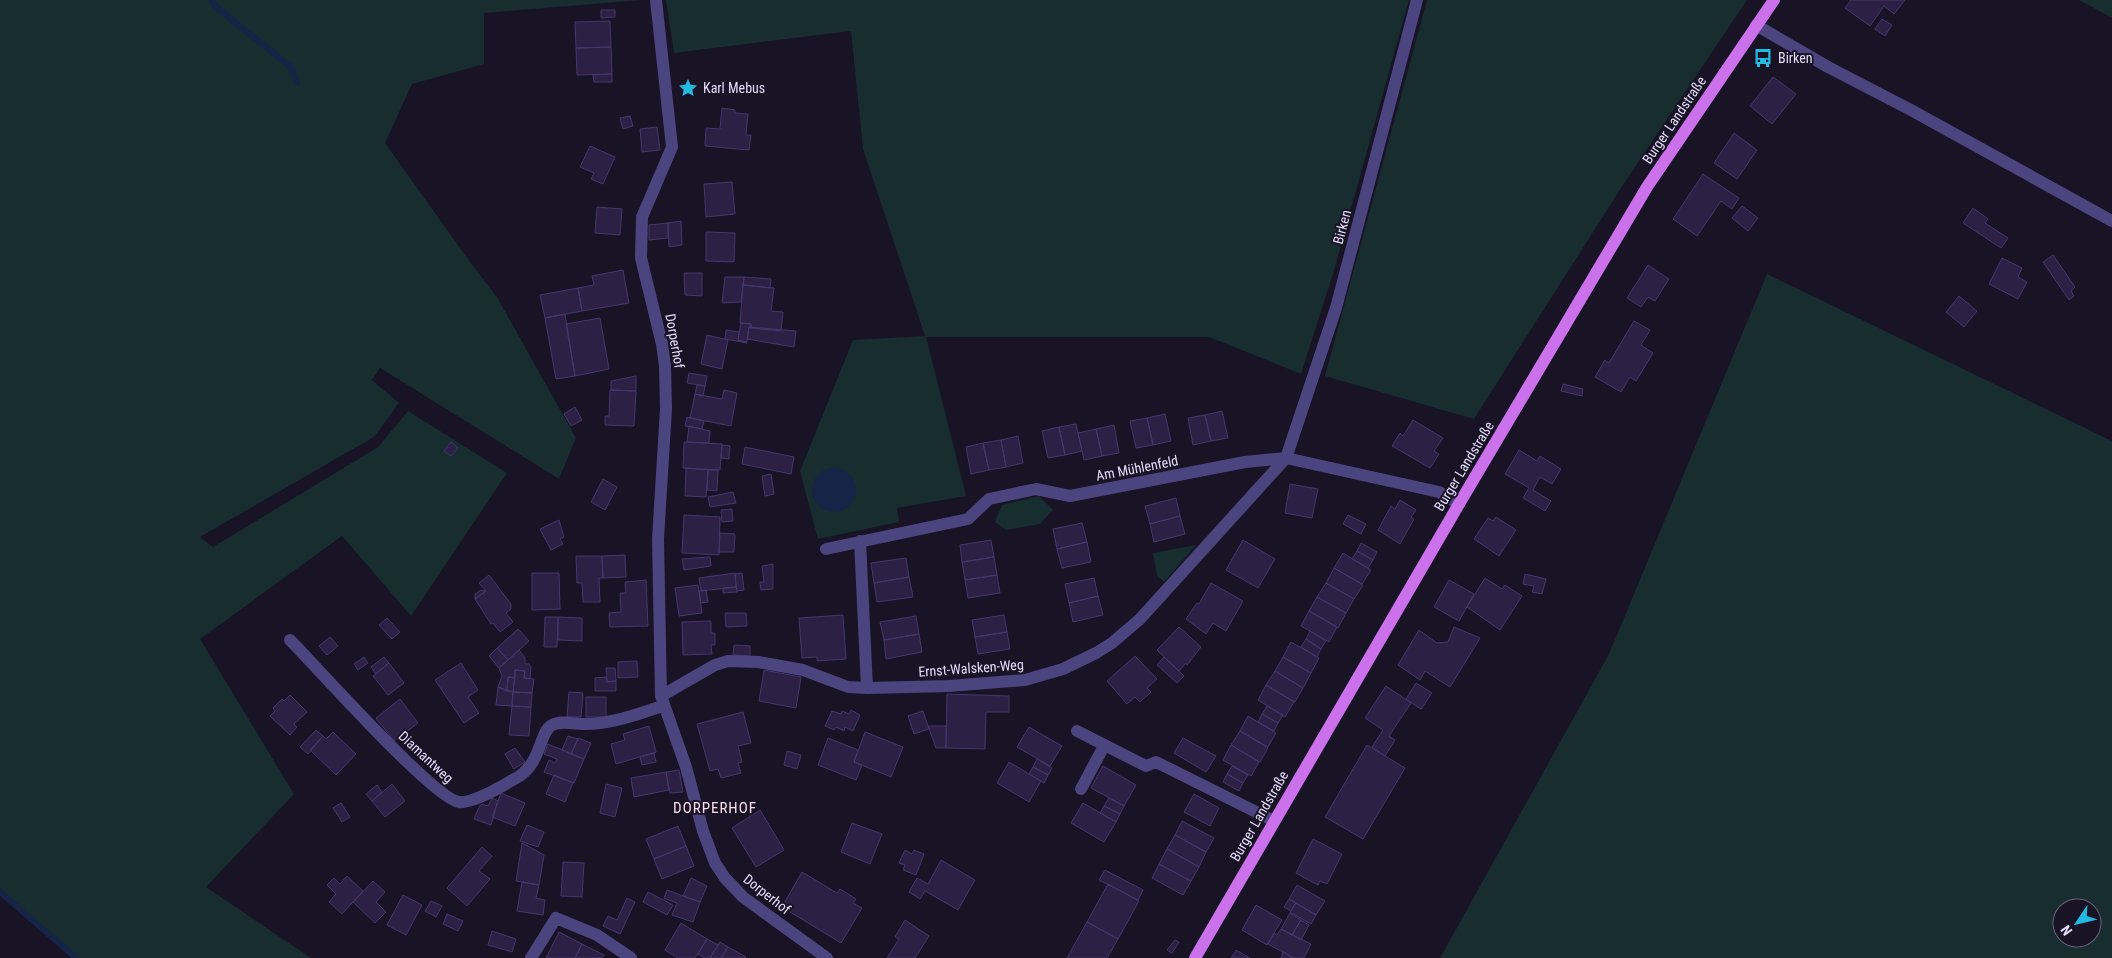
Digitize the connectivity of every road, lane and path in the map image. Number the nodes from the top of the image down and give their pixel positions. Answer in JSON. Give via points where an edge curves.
{"nodes":[{"id":1,"x":656,"y":0,"type":"edge"},
{"id":2,"x":1417,"y":0,"type":"edge"},
{"id":3,"x":1774,"y":0,"type":"edge"},
{"id":4,"x":1756,"y":25,"type":"junction"},
{"id":5,"x":2112,"y":221,"type":"edge"},
{"id":6,"x":1286,"y":458,"type":"junction"},
{"id":7,"x":1458,"y":504,"type":"junction"},
{"id":8,"x":860,"y":541,"type":"junction"},
{"id":9,"x":826,"y":549,"type":"dead end"},
{"id":10,"x":290,"y":640,"type":"dead end"},
{"id":11,"x":867,"y":688,"type":"junction"},
{"id":12,"x":662,"y":701,"type":"junction"},
{"id":13,"x":1077,"y":731,"type":"dead end"},
{"id":14,"x":1104,"y":746,"type":"junction"},
{"id":15,"x":1081,"y":790,"type":"dead end"},
{"id":16,"x":1274,"y":820,"type":"junction"},
{"id":17,"x":531,"y":958,"type":"edge"},
{"id":18,"x":631,"y":958,"type":"edge"},
{"id":19,"x":827,"y":958,"type":"edge"},
{"id":20,"x":1195,"y":958,"type":"edge"}],
"edges":[{"from":1,"to":12,"type":"street","name":"Dorperhof","via":[[672,147],[642,217],[641,258],[662,344],[666,380],[658,539]]},
{"from":2,"to":6,"type":"street","name":"Birken","via":[[1336,308]]},
{"from":3,"to":4,"type":"main road","name":"Burger Landstraße"},
{"from":4,"to":5,"type":"street"},
{"from":4,"to":7,"type":"main road","name":"Burger Landstraße","via":[[1647,187]]},
{"from":6,"to":7,"type":"street","name":"Am Mühlenfeld","via":[[1439,492]]},
{"from":6,"to":8,"type":"street","name":"Am Mühlenfeld","via":[[1245,462],[1070,496],[1036,489],[989,499],[968,519]]},
{"from":6,"to":11,"type":"street","name":"Ernst-Walsken-Weg","via":[[1140,619],[1112,643],[1086,659],[1026,680]]},
{"from":7,"to":16,"type":"main road","name":"Burger Landstraße"},
{"from":8,"to":9,"type":"street","name":"Am Mühlenfeld"},
{"from":8,"to":11,"type":"street"},
{"from":10,"to":12,"type":"street","name":"Diamantweg","via":[[408,763],[447,797],[459,802],[473,800],[526,770],[552,725],[609,723]]},
{"from":11,"to":12,"type":"street","via":[[848,687],[803,670],[735,661],[715,665]]},
{"from":12,"to":19,"type":"street","name":"Dorperhof","via":[[686,767],[703,831],[725,878],[743,897]]},
{"from":13,"to":14,"type":"street"},
{"from":14,"to":15,"type":"street"},
{"from":14,"to":16,"type":"street","via":[[1146,766],[1156,762]]},
{"from":16,"to":20,"type":"main road","name":"Burger Landstraße"},
{"from":17,"to":18,"type":"street","via":[[556,918],[597,935]]}]}
